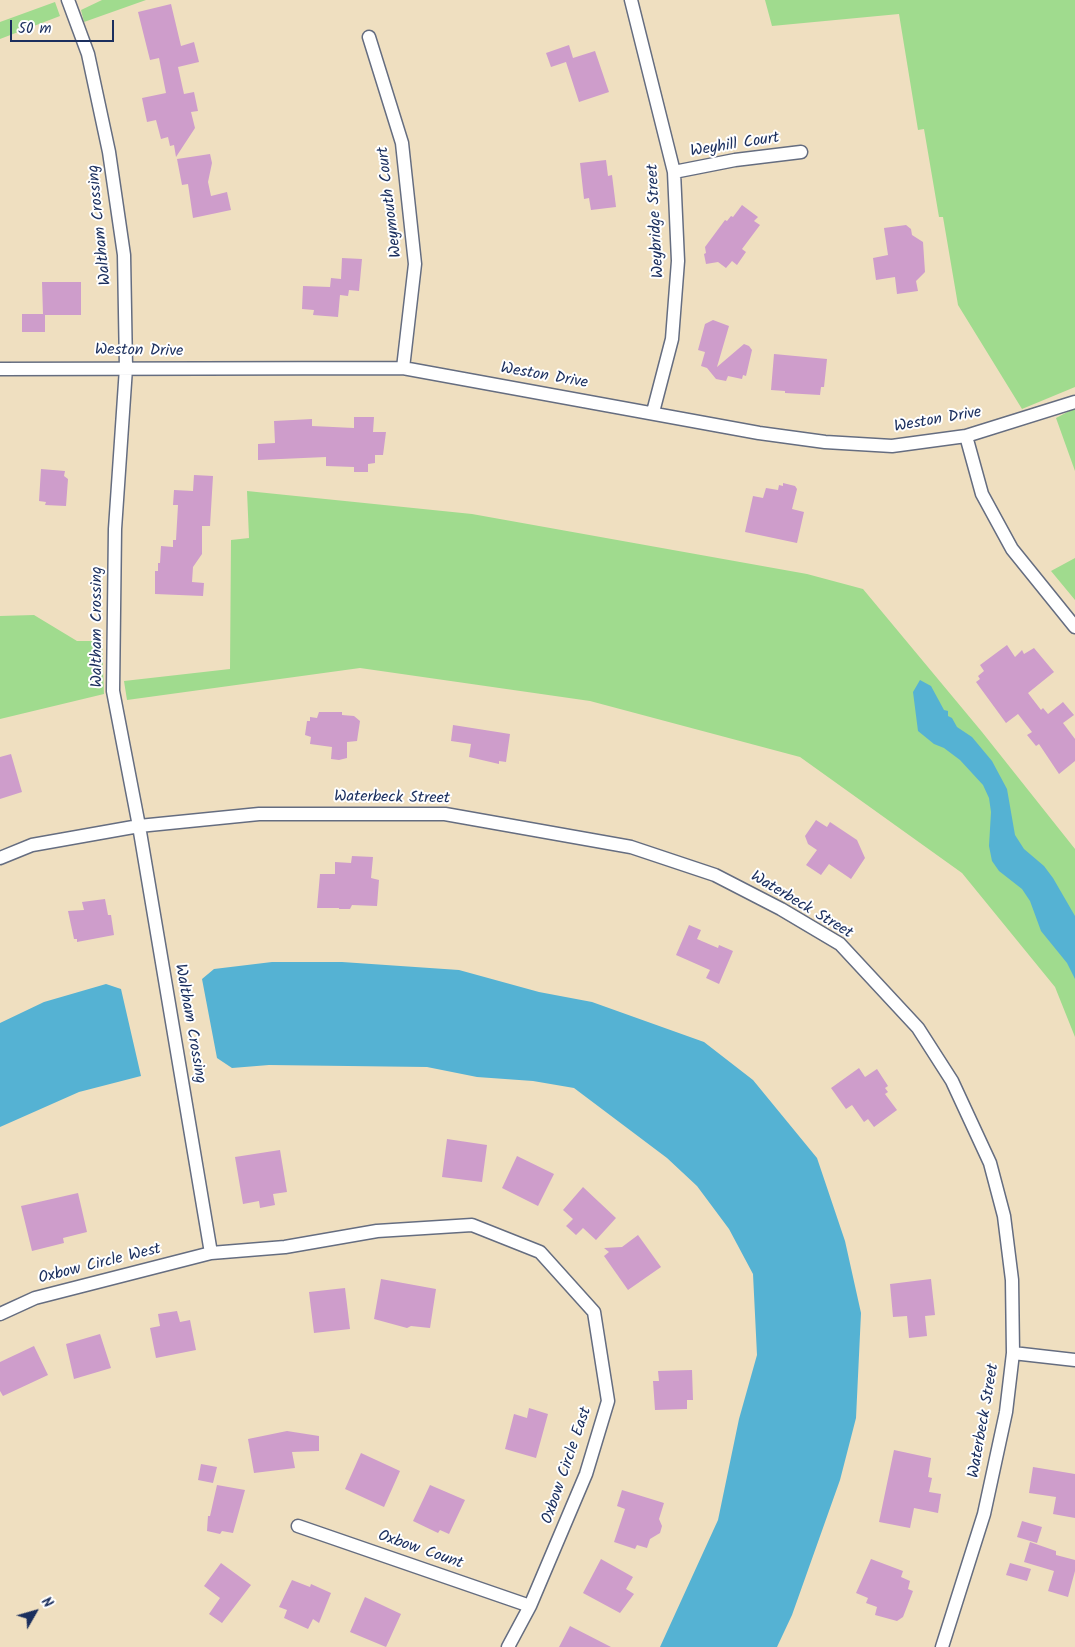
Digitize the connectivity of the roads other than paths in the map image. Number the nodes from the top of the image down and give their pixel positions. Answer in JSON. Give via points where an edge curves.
{"nodes":[{"id":1,"x":68,"y":0,"type":"edge"},
{"id":2,"x":631,"y":0,"type":"edge"},
{"id":3,"x":369,"y":37,"type":"dead end"},
{"id":4,"x":801,"y":152,"type":"dead end"},
{"id":5,"x":674,"y":172,"type":"junction"},
{"id":6,"x":126,"y":368,"type":"junction"},
{"id":7,"x":402,"y":368,"type":"junction"},
{"id":8,"x":0,"y":369,"type":"edge"},
{"id":9,"x":1075,"y":402,"type":"edge"},
{"id":10,"x":653,"y":412,"type":"junction"},
{"id":11,"x":966,"y":436,"type":"junction"},
{"id":12,"x":1075,"y":627,"type":"edge"},
{"id":13,"x":139,"y":826,"type":"junction"},
{"id":14,"x":0,"y":858,"type":"edge"},
{"id":15,"x":211,"y":1254,"type":"junction"},
{"id":16,"x":0,"y":1314,"type":"edge"},
{"id":17,"x":1012,"y":1353,"type":"junction"},
{"id":18,"x":1075,"y":1360,"type":"edge"},
{"id":19,"x":298,"y":1526,"type":"dead end"},
{"id":20,"x":530,"y":1606,"type":"junction"},
{"id":21,"x":508,"y":1647,"type":"edge"},
{"id":22,"x":942,"y":1647,"type":"edge"}],
"edges":[{"from":1,"to":6,"type":"street","name":"Waltham Crossing","via":[[88,54],[109,152],[124,255]]},
{"from":2,"to":5,"type":"street","name":"Weybridge Street"},
{"from":3,"to":7,"type":"street","name":"Weymouth Court","via":[[402,143],[415,264]]},
{"from":4,"to":5,"type":"street","name":"Weyhill Court"},
{"from":5,"to":10,"type":"street","name":"Weybridge Street","via":[[678,261],[672,339]]},
{"from":6,"to":7,"type":"street","name":"Weston Drive"},
{"from":6,"to":8,"type":"street","name":"Weston Drive"},
{"from":6,"to":13,"type":"street","name":"Waltham Crossing","via":[[115,529],[113,692]]},
{"from":7,"to":10,"type":"street","name":"Weston Drive"},
{"from":9,"to":11,"type":"street","name":"Weston Drive"},
{"from":10,"to":11,"type":"street","name":"Weston Drive","via":[[825,442],[892,446]]},
{"from":11,"to":12,"type":"street","via":[[982,494],[1012,549]]},
{"from":13,"to":14,"type":"street","name":"Waterbeck Street","via":[[32,845]]},
{"from":13,"to":15,"type":"street","name":"Waltham Crossing"},
{"from":13,"to":17,"type":"street","name":"Waterbeck Street","via":[[260,814],[445,814],[540,829],[631,847],[716,875],[840,944],[918,1028],[952,1081],[990,1163],[1004,1216],[1012,1280]]},
{"from":15,"to":16,"type":"street","name":"Oxbow Circle West","via":[[35,1298]]},
{"from":15,"to":20,"type":"street","name":"Oxbow Circle East","via":[[285,1247],[377,1231],[472,1225],[540,1252],[594,1312],[608,1401],[586,1474]]},
{"from":17,"to":18,"type":"street"},
{"from":17,"to":22,"type":"street","name":"Waterbeck Street","via":[[1006,1412],[984,1514]]},
{"from":19,"to":20,"type":"street","name":"Oxbow Count"},
{"from":20,"to":21,"type":"street","name":"Oxbow Circle East"}]}
